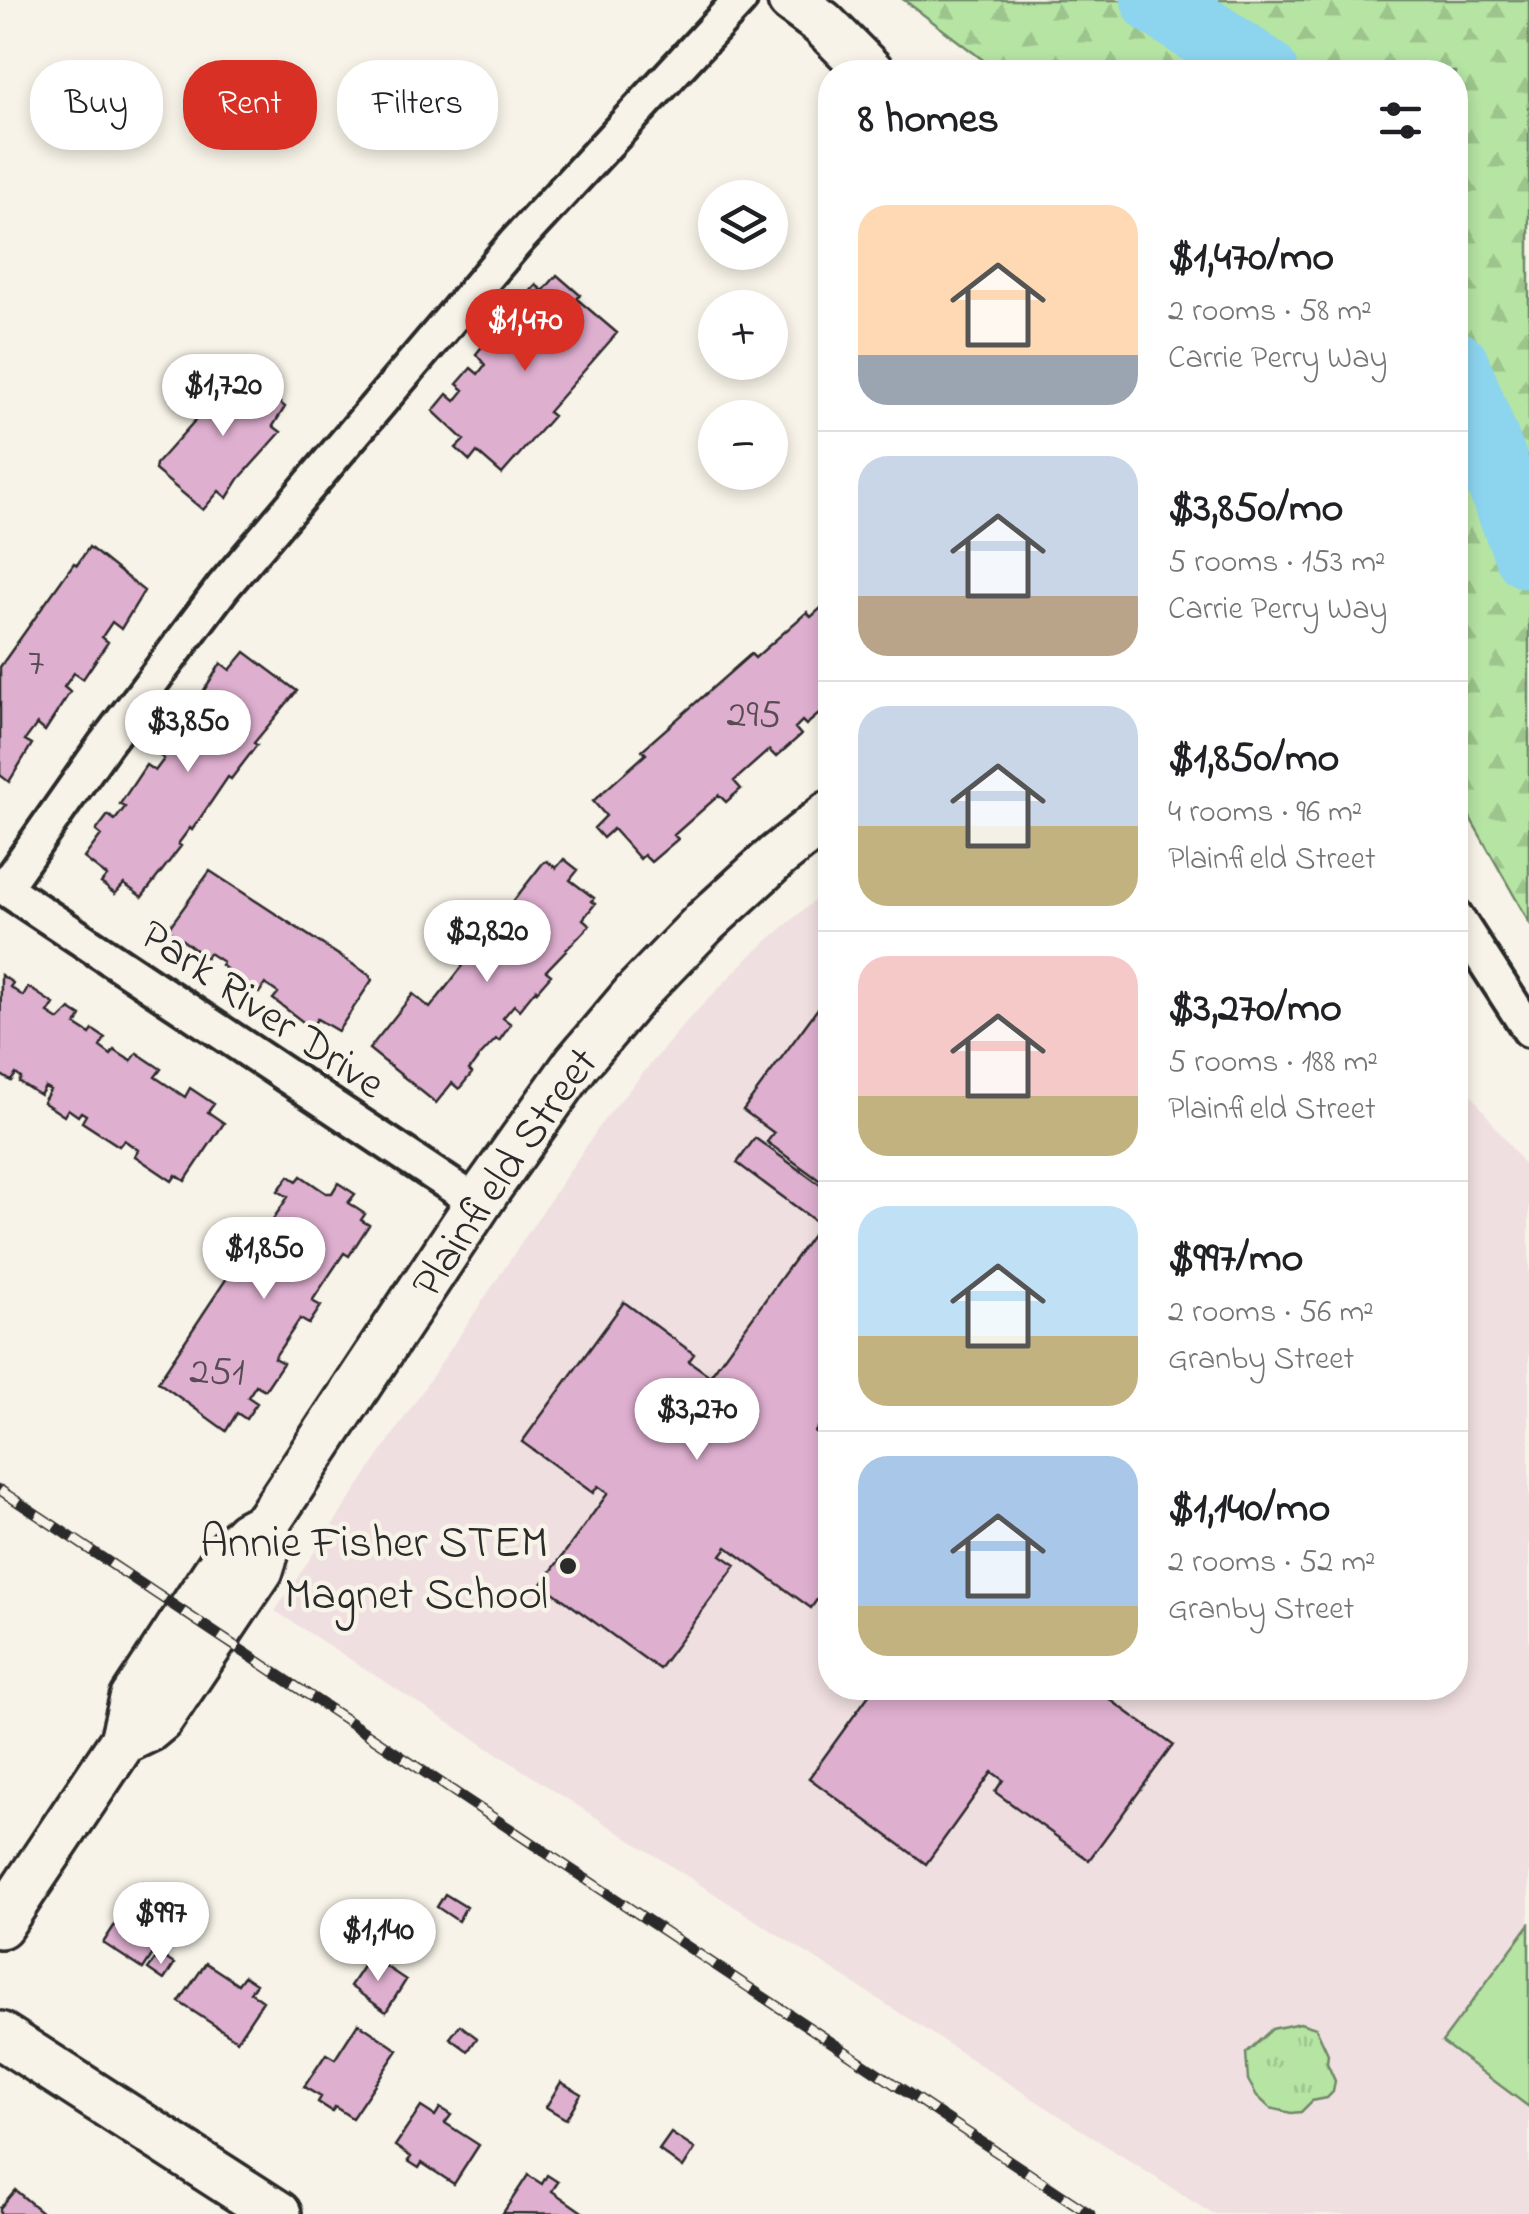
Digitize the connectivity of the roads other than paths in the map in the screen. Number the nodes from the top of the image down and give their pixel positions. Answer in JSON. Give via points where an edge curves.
{"nodes":[{"id":1,"x":740,"y":0,"type":"edge"},
{"id":2,"x":791,"y":0,"type":"edge"},
{"id":3,"x":859,"y":60,"type":"edge"},
{"id":4,"x":818,"y":824,"type":"edge"},
{"id":5,"x":2,"y":886,"type":"edge"},
{"id":6,"x":1468,"y":935,"type":"edge"},
{"id":7,"x":1529,"y":1030,"type":"edge"},
{"id":8,"x":478,"y":1204,"type":"junction"},
{"id":9,"x":0,"y":1925,"type":"edge"},
{"id":10,"x":0,"y":2036,"type":"edge"},
{"id":11,"x":278,"y":2214,"type":"edge"}],
"edges":[{"from":1,"to":5,"type":"street","via":[[528,228],[248,556]]},
{"from":2,"to":3,"type":"street"},
{"from":4,"to":8,"type":"street","name":"Plainfield Street","via":[[740,889],[628,1003]]},
{"from":5,"to":8,"type":"street","name":"Park River Drive"},
{"from":6,"to":7,"type":"street"},
{"from":8,"to":9,"type":"street","name":"Plainfield Street","via":[[266,1524],[269,1541],[260,1570],[195,1669],[160,1719],[123,1741]]},
{"from":10,"to":11,"type":"street"}]}
